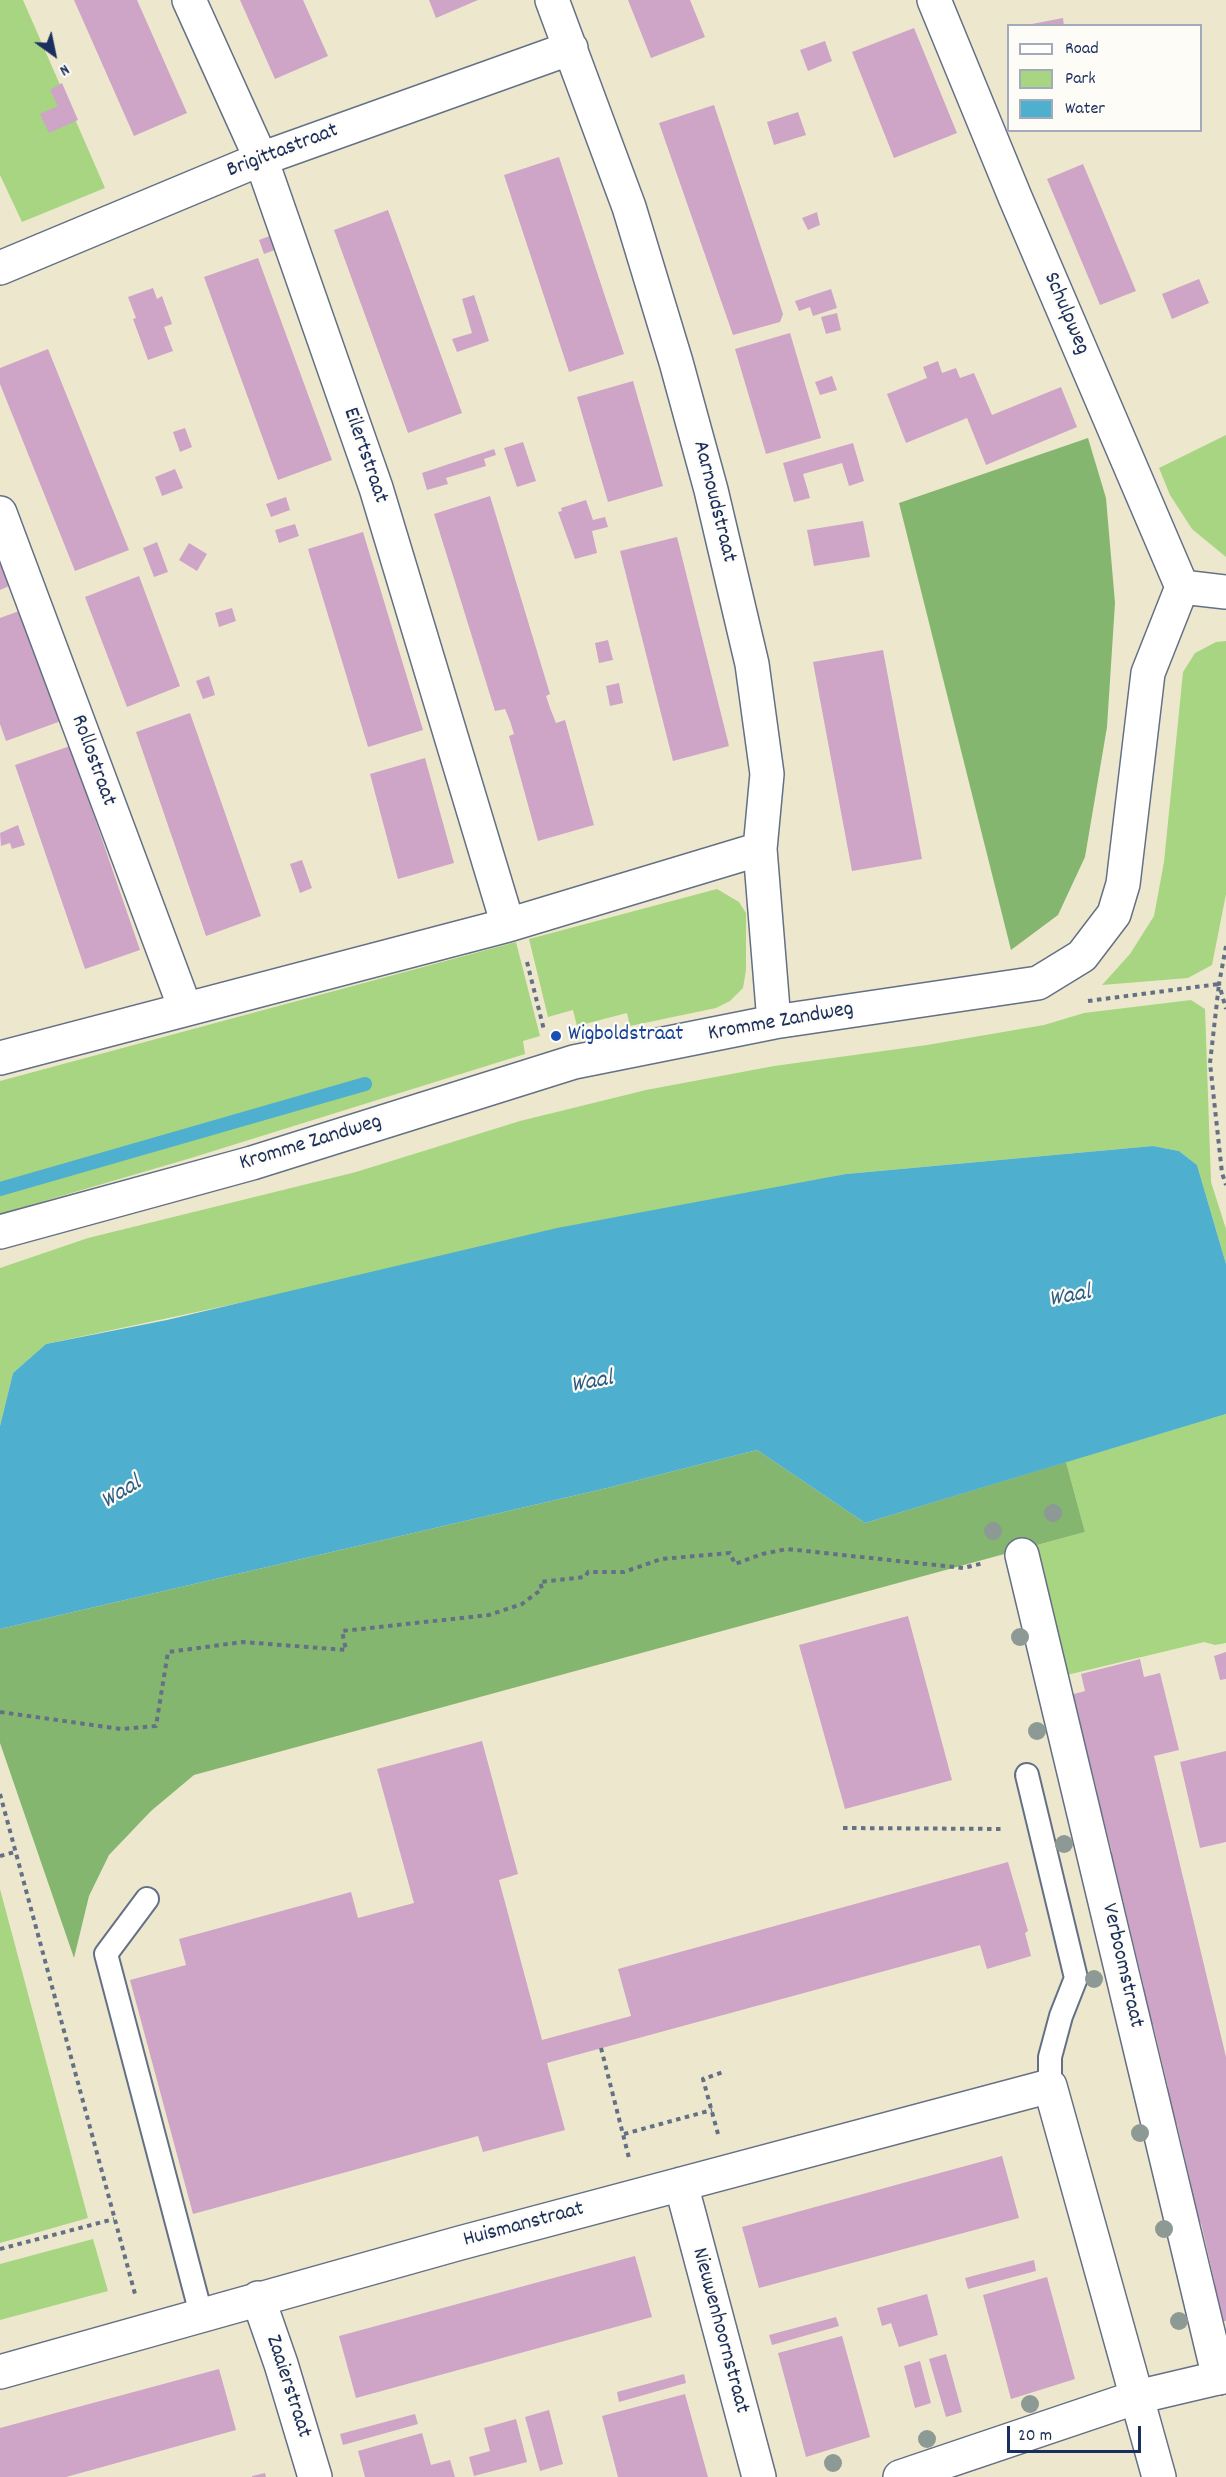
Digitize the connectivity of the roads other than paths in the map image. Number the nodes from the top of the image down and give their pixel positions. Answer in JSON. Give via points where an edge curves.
{"nodes":[{"id":1,"x":189,"y":0,"type":"edge"},
{"id":2,"x":552,"y":0,"type":"edge"},
{"id":3,"x":934,"y":0,"type":"edge"},
{"id":4,"x":571,"y":48,"type":"junction"},
{"id":5,"x":261,"y":159,"type":"junction"},
{"id":6,"x":0,"y":268,"type":"edge"},
{"id":7,"x":0,"y":513,"type":"edge"},
{"id":8,"x":1182,"y":587,"type":"junction"},
{"id":9,"x":1226,"y":592,"type":"edge"},
{"id":10,"x":760,"y":849,"type":"junction"},
{"id":11,"x":507,"y":925,"type":"junction"},
{"id":12,"x":185,"y":1008,"type":"junction"},
{"id":13,"x":774,"y":1022,"type":"junction"},
{"id":14,"x":0,"y":1058,"type":"edge"},
{"id":15,"x":0,"y":1232,"type":"edge"},
{"id":16,"x":1022,"y":1555,"type":"road end"},
{"id":17,"x":1027,"y":1775,"type":"dead end"},
{"id":18,"x":147,"y":1899,"type":"dead end"},
{"id":19,"x":1050,"y":2086,"type":"junction"},
{"id":20,"x":681,"y":2184,"type":"junction"},
{"id":21,"x":258,"y":2298,"type":"junction"},
{"id":22,"x":201,"y":2314,"type":"junction"},
{"id":23,"x":0,"y":2372,"type":"edge"},
{"id":24,"x":1223,"y":2377,"type":"edge"},
{"id":25,"x":1137,"y":2397,"type":"junction"},
{"id":26,"x":315,"y":2477,"type":"edge"},
{"id":27,"x":759,"y":2477,"type":"edge"},
{"id":28,"x":900,"y":2477,"type":"edge"},
{"id":29,"x":1159,"y":2477,"type":"edge"}],
"edges":[{"from":1,"to":5,"type":"street","name":"Eilertstraat"},
{"from":2,"to":4,"type":"street","name":"Aarnoudstraat"},
{"from":3,"to":8,"type":"street","name":"Schulpweg"},
{"from":4,"to":5,"type":"street","name":"Brigittastraat"},
{"from":4,"to":10,"type":"street","name":"Aarnoudstraat","via":[[629,207],[711,490],[762,722],[767,774]]},
{"from":5,"to":6,"type":"street","name":"Brigittastraat"},
{"from":5,"to":11,"type":"street","name":"Eilertstraat","via":[[376,488]]},
{"from":7,"to":12,"type":"street","name":"Rollostraat"},
{"from":8,"to":9,"type":"street"},
{"from":8,"to":13,"type":"street","name":"Kromme Zandweg","via":[[1148,673],[1123,885],[1114,914],[1082,956],[1038,983]]},
{"from":10,"to":11,"type":"street"},
{"from":10,"to":13,"type":"street","name":"Aarnoudstraat"},
{"from":11,"to":12,"type":"street"},
{"from":12,"to":14,"type":"street"},
{"from":13,"to":15,"type":"street","name":"Kromme Zandweg","via":[[554,1068],[252,1163]]},
{"from":16,"to":24,"type":"street","name":"Verboomstraat"},
{"from":17,"to":19,"type":"lane","via":[[1076,1978],[1050,2057]]},
{"from":18,"to":22,"type":"lane","via":[[106,1954]]},
{"from":19,"to":20,"type":"street","name":"Huismanstraat"},
{"from":19,"to":25,"type":"street"},
{"from":20,"to":21,"type":"street","name":"Huismanstraat"},
{"from":20,"to":27,"type":"street","name":"Nieuwenhoornstraat"},
{"from":21,"to":22,"type":"street","name":"Huismanstraat"},
{"from":21,"to":26,"type":"street","name":"Zaaierstraat"},
{"from":22,"to":23,"type":"street","name":"Huismanstraat"},
{"from":24,"to":25,"type":"street"},
{"from":25,"to":28,"type":"street"},
{"from":25,"to":29,"type":"street"}]}
